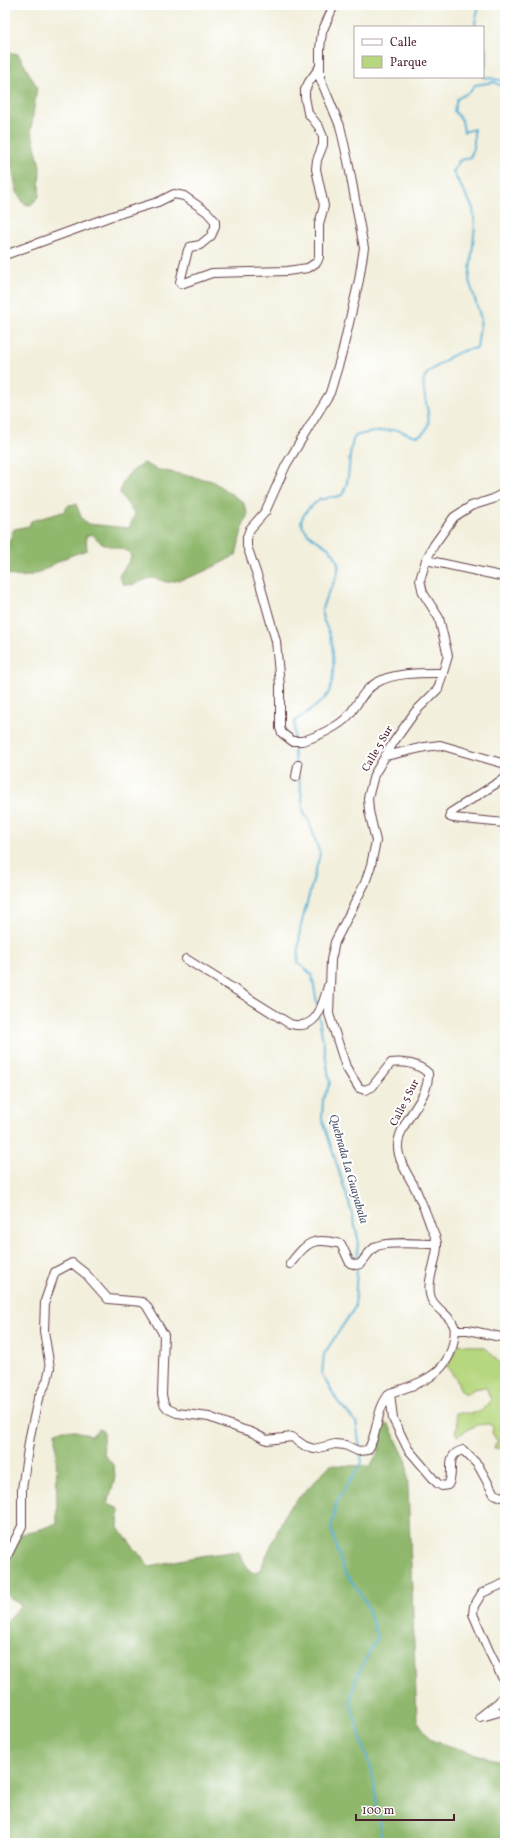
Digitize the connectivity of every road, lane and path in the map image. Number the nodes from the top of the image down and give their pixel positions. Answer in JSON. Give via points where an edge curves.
{"nodes":[{"id":1,"x":334,"y":5,"type":"edge"},
{"id":2,"x":319,"y":68,"type":"junction"},
{"id":3,"x":5,"y":255,"type":"edge"},
{"id":4,"x":505,"y":492,"type":"edge"},
{"id":5,"x":426,"y":560,"type":"junction"},
{"id":6,"x":505,"y":577,"type":"edge"},
{"id":7,"x":443,"y":673,"type":"junction"},
{"id":8,"x":385,"y":756,"type":"junction"},
{"id":9,"x":505,"y":764,"type":"edge"},
{"id":10,"x":298,"y":765,"type":"dead end"},
{"id":11,"x":296,"y":777,"type":"dead end"},
{"id":12,"x":505,"y":778,"type":"edge"},
{"id":13,"x":505,"y":823,"type":"edge"},
{"id":14,"x":186,"y":959,"type":"dead end"},
{"id":15,"x":330,"y":982,"type":"junction"},
{"id":16,"x":437,"y":1244,"type":"junction"},
{"id":17,"x":290,"y":1264,"type":"dead end"},
{"id":18,"x":455,"y":1330,"type":"junction"},
{"id":19,"x":505,"y":1338,"type":"edge"},
{"id":20,"x":390,"y":1393,"type":"junction"},
{"id":21,"x":505,"y":1498,"type":"edge"},
{"id":22,"x":5,"y":1560,"type":"edge"},
{"id":23,"x":505,"y":1583,"type":"edge"},
{"id":24,"x":505,"y":1683,"type":"edge"},
{"id":25,"x":505,"y":1693,"type":"edge"},
{"id":26,"x":499,"y":1712,"type":"dead end"}],
"edges":[{"from":1,"to":2,"type":"street","via":[[322,32]]},
{"from":2,"to":3,"type":"street","via":[[305,90],[308,113],[323,137],[316,169],[324,206],[319,224],[319,257],[317,262],[308,268],[212,273],[181,284],[188,250],[212,236],[215,221],[207,212],[178,194],[171,194],[158,202]]},
{"from":2,"to":7,"type":"street","via":[[324,90],[340,126],[364,248],[342,353],[330,393],[286,465],[265,512],[250,529],[247,537],[247,546],[276,641],[280,728],[282,733],[294,741],[307,740],[348,717],[376,683],[417,673]]},
{"from":4,"to":5,"type":"street","name":"Calle 5 Sur","via":[[494,499],[471,506],[454,517]]},
{"from":5,"to":6,"type":"street"},
{"from":5,"to":7,"type":"street","name":"Calle 5 Sur","via":[[420,583],[423,593],[439,618],[442,629],[448,656]]},
{"from":7,"to":8,"type":"street","name":"Calle 5 Sur","via":[[438,689],[415,712]]},
{"from":8,"to":9,"type":"street","via":[[440,745]]},
{"from":8,"to":15,"type":"street","name":"Calle 5 Sur","via":[[374,775],[368,798],[376,841],[371,865],[365,883],[335,942]]},
{"from":10,"to":11,"type":"street"},
{"from":12,"to":13,"type":"street","via":[[450,813],[450,817]]},
{"from":14,"to":15,"type":"street","via":[[290,1024],[304,1026],[316,1018]]},
{"from":15,"to":16,"type":"street","name":"Calle 5 Sur","via":[[329,1014],[346,1067],[359,1088],[365,1090],[372,1087],[391,1062],[402,1061],[428,1073],[429,1081],[399,1138],[398,1149]]},
{"from":16,"to":17,"type":"street","via":[[378,1246],[358,1265],[350,1263],[341,1244],[320,1241],[306,1245]]},
{"from":16,"to":18,"type":"street","via":[[430,1293],[432,1300],[454,1324]]},
{"from":18,"to":19,"type":"street","via":[[468,1330]]},
{"from":18,"to":20,"type":"street","via":[[452,1348],[444,1365],[435,1374],[423,1382]]},
{"from":20,"to":21,"type":"street","via":[[393,1419],[408,1449],[436,1483],[448,1485],[451,1481],[452,1458],[463,1450],[478,1465],[494,1494]]},
{"from":20,"to":22,"type":"street","via":[[382,1402],[373,1442],[368,1450],[360,1451],[335,1444],[314,1449],[292,1437],[267,1440],[210,1417],[177,1413],[164,1404],[164,1335],[153,1315],[142,1302],[108,1299],[86,1274],[72,1264],[55,1272],[45,1301],[44,1331],[50,1368],[47,1382],[38,1399],[30,1436],[22,1489],[22,1526]]},
{"from":23,"to":24,"type":"street","via":[[482,1593],[474,1606],[473,1614]]},
{"from":25,"to":26,"type":"street","via":[[499,1702],[480,1717]]}]}
